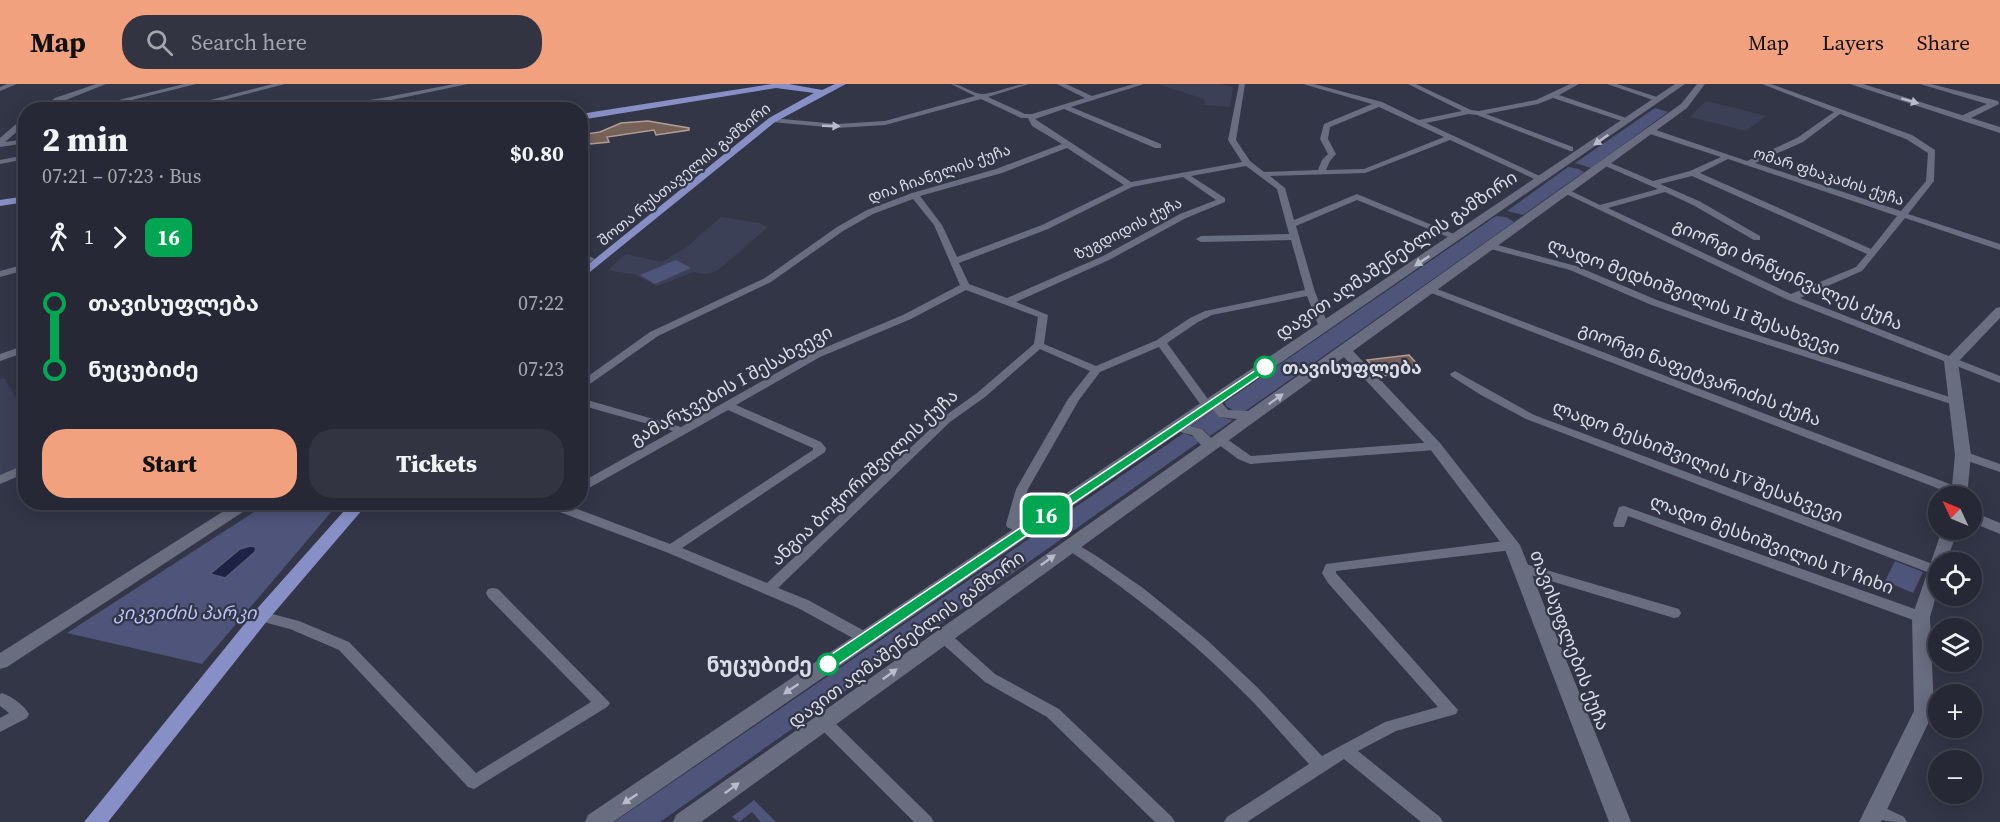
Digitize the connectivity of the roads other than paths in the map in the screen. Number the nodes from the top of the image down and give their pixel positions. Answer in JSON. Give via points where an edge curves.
{"nodes":[{"id":1,"x":14,"y":84,"type":"edge"},
{"id":2,"x":103,"y":84,"type":"edge"},
{"id":3,"x":193,"y":84,"type":"edge"},
{"id":4,"x":282,"y":84,"type":"edge"},
{"id":5,"x":409,"y":84,"type":"edge"},
{"id":6,"x":465,"y":84,"type":"edge"},
{"id":7,"x":785,"y":84,"type":"edge"},
{"id":8,"x":822,"y":84,"type":"edge"},
{"id":9,"x":842,"y":84,"type":"edge"},
{"id":10,"x":954,"y":84,"type":"edge"},
{"id":11,"x":1026,"y":84,"type":"edge"},
{"id":12,"x":1060,"y":84,"type":"edge"},
{"id":13,"x":1141,"y":84,"type":"edge"},
{"id":14,"x":1242,"y":84,"type":"edge"},
{"id":15,"x":1306,"y":84,"type":"edge"},
{"id":16,"x":1411,"y":84,"type":"edge"},
{"id":17,"x":1576,"y":84,"type":"edge"},
{"id":18,"x":1610,"y":84,"type":"edge"},
{"id":19,"x":1681,"y":84,"type":"edge"},
{"id":20,"x":1701,"y":84,"type":"edge"},
{"id":21,"x":1765,"y":84,"type":"edge"},
{"id":22,"x":1854,"y":84,"type":"edge"},
{"id":23,"x":1923,"y":84,"type":"edge"},
{"id":24,"x":773,"y":86,"type":"junction"},
{"id":25,"x":0,"y":89,"type":"edge"},
{"id":26,"x":809,"y":89,"type":"junction"},
{"id":27,"x":419,"y":94,"type":"junction"},
{"id":28,"x":797,"y":94,"type":"junction"},
{"id":29,"x":819,"y":94,"type":"junction"},
{"id":30,"x":729,"y":95,"type":"junction"},
{"id":31,"x":1552,"y":95,"type":"junction"},
{"id":32,"x":981,"y":97,"type":"junction"},
{"id":33,"x":1093,"y":99,"type":"junction"},
{"id":34,"x":54,"y":102,"type":"edge"},
{"id":35,"x":115,"y":102,"type":"edge"},
{"id":36,"x":207,"y":102,"type":"edge"},
{"id":37,"x":363,"y":102,"type":"edge"},
{"id":38,"x":1654,"y":102,"type":"junction"},
{"id":39,"x":1997,"y":103,"type":"edge"},
{"id":40,"x":1380,"y":104,"type":"junction"},
{"id":41,"x":1065,"y":107,"type":"junction"},
{"id":42,"x":1680,"y":109,"type":"junction"},
{"id":43,"x":1840,"y":111,"type":"junction"},
{"id":44,"x":1469,"y":112,"type":"junction"},
{"id":45,"x":1479,"y":113,"type":"junction"},
{"id":46,"x":588,"y":116,"type":"edge"},
{"id":47,"x":1032,"y":116,"type":"junction"},
{"id":48,"x":1964,"y":118,"type":"junction"},
{"id":49,"x":772,"y":120,"type":"junction"},
{"id":50,"x":1628,"y":120,"type":"junction"},
{"id":51,"x":1421,"y":122,"type":"junction"},
{"id":52,"x":18,"y":127,"type":"edge"},
{"id":53,"x":2000,"y":130,"type":"edge"},
{"id":54,"x":1650,"y":131,"type":"junction"},
{"id":55,"x":1451,"y":137,"type":"junction"},
{"id":56,"x":18,"y":142,"type":"edge"},
{"id":57,"x":0,"y":144,"type":"edge"},
{"id":58,"x":1067,"y":145,"type":"junction"},
{"id":59,"x":1158,"y":146,"type":"dead end"},
{"id":60,"x":1570,"y":149,"type":"dead end"},
{"id":61,"x":1727,"y":157,"type":"junction"},
{"id":62,"x":18,"y":159,"type":"edge"},
{"id":63,"x":0,"y":162,"type":"edge"},
{"id":64,"x":1246,"y":163,"type":"junction"},
{"id":65,"x":1606,"y":163,"type":"junction"},
{"id":66,"x":1748,"y":163,"type":"junction"},
{"id":67,"x":1565,"y":164,"type":"junction"},
{"id":68,"x":1321,"y":172,"type":"junction"},
{"id":69,"x":1692,"y":173,"type":"junction"},
{"id":70,"x":1262,"y":174,"type":"junction"},
{"id":71,"x":1591,"y":174,"type":"junction"},
{"id":72,"x":1186,"y":176,"type":"junction"},
{"id":73,"x":1541,"y":180,"type":"junction"},
{"id":74,"x":1655,"y":183,"type":"junction"},
{"id":75,"x":1130,"y":185,"type":"junction"},
{"id":76,"x":1667,"y":189,"type":"junction"},
{"id":77,"x":1566,"y":192,"type":"junction"},
{"id":78,"x":915,"y":195,"type":"junction"},
{"id":79,"x":18,"y":200,"type":"edge"},
{"id":80,"x":0,"y":202,"type":"edge"},
{"id":81,"x":1599,"y":208,"type":"junction"},
{"id":82,"x":1497,"y":210,"type":"junction"},
{"id":83,"x":1903,"y":213,"type":"junction"},
{"id":84,"x":1529,"y":218,"type":"junction"},
{"id":85,"x":1292,"y":224,"type":"junction"},
{"id":86,"x":1295,"y":237,"type":"junction"},
{"id":87,"x":1456,"y":237,"type":"junction"},
{"id":88,"x":1757,"y":238,"type":"dead end"},
{"id":89,"x":1201,"y":239,"type":"dead end"},
{"id":90,"x":1490,"y":246,"type":"junction"},
{"id":91,"x":2000,"y":247,"type":"edge"},
{"id":92,"x":1873,"y":253,"type":"junction"},
{"id":93,"x":588,"y":257,"type":"edge"},
{"id":94,"x":953,"y":262,"type":"junction"},
{"id":95,"x":18,"y":269,"type":"edge"},
{"id":96,"x":588,"y":270,"type":"edge"},
{"id":97,"x":0,"y":274,"type":"edge"},
{"id":98,"x":965,"y":286,"type":"junction"},
{"id":99,"x":1429,"y":289,"type":"junction"},
{"id":100,"x":1310,"y":292,"type":"junction"},
{"id":101,"x":1791,"y":298,"type":"junction"},
{"id":102,"x":1007,"y":302,"type":"junction"},
{"id":103,"x":2000,"y":311,"type":"edge"},
{"id":104,"x":1324,"y":327,"type":"junction"},
{"id":105,"x":1161,"y":342,"type":"junction"},
{"id":106,"x":1039,"y":345,"type":"junction"},
{"id":107,"x":1344,"y":349,"type":"junction"},
{"id":108,"x":18,"y":351,"type":"edge"},
{"id":109,"x":0,"y":358,"type":"edge"},
{"id":110,"x":1951,"y":361,"type":"junction"},
{"id":111,"x":1096,"y":370,"type":"junction"},
{"id":112,"x":1455,"y":374,"type":"dead end"},
{"id":113,"x":2000,"y":380,"type":"edge"},
{"id":114,"x":588,"y":382,"type":"edge"},
{"id":115,"x":1955,"y":402,"type":"junction"},
{"id":116,"x":588,"y":403,"type":"edge"},
{"id":117,"x":1210,"y":404,"type":"junction"},
{"id":118,"x":729,"y":406,"type":"junction"},
{"id":119,"x":1252,"y":416,"type":"junction"},
{"id":120,"x":1177,"y":427,"type":"junction"},
{"id":121,"x":684,"y":431,"type":"junction"},
{"id":122,"x":1215,"y":442,"type":"junction"},
{"id":123,"x":1435,"y":446,"type":"junction"},
{"id":124,"x":1963,"y":455,"type":"junction"},
{"id":125,"x":2000,"y":468,"type":"edge"},
{"id":126,"x":18,"y":472,"type":"edge"},
{"id":127,"x":0,"y":480,"type":"edge"},
{"id":128,"x":588,"y":485,"type":"edge"},
{"id":129,"x":1938,"y":486,"type":"edge"},
{"id":130,"x":1960,"y":486,"type":"edge"},
{"id":131,"x":238,"y":510,"type":"edge"},
{"id":132,"x":354,"y":510,"type":"edge"},
{"id":133,"x":569,"y":510,"type":"edge"},
{"id":134,"x":1982,"y":521,"type":"edge"},
{"id":135,"x":1619,"y":524,"type":"dead end"},
{"id":136,"x":2000,"y":530,"type":"edge"},
{"id":137,"x":1023,"y":531,"type":"junction"},
{"id":138,"x":1070,"y":544,"type":"junction"},
{"id":139,"x":1512,"y":545,"type":"junction"},
{"id":140,"x":671,"y":549,"type":"junction"},
{"id":141,"x":1928,"y":567,"type":"edge"},
{"id":142,"x":1522,"y":568,"type":"junction"},
{"id":143,"x":768,"y":590,"type":"junction"},
{"id":144,"x":493,"y":593,"type":"dead end"},
{"id":145,"x":1928,"y":594,"type":"edge"},
{"id":146,"x":1674,"y":612,"type":"dead end"},
{"id":147,"x":261,"y":616,"type":"junction"},
{"id":148,"x":1921,"y":617,"type":"junction"},
{"id":149,"x":943,"y":636,"type":"junction"},
{"id":150,"x":866,"y":638,"type":"junction"},
{"id":151,"x":0,"y":662,"type":"edge"},
{"id":152,"x":0,"y":700,"type":"edge"},
{"id":153,"x":823,"y":721,"type":"junction"},
{"id":154,"x":0,"y":726,"type":"edge"},
{"id":155,"x":1347,"y":752,"type":"junction"},
{"id":156,"x":1319,"y":764,"type":"junction"},
{"id":157,"x":1874,"y":817,"type":"edge"},
{"id":158,"x":95,"y":822,"type":"edge"},
{"id":159,"x":596,"y":822,"type":"edge"},
{"id":160,"x":684,"y":822,"type":"edge"},
{"id":161,"x":925,"y":822,"type":"edge"},
{"id":162,"x":1166,"y":822,"type":"edge"},
{"id":163,"x":1233,"y":822,"type":"edge"},
{"id":164,"x":1434,"y":822,"type":"edge"},
{"id":165,"x":1620,"y":822,"type":"edge"},
{"id":166,"x":1898,"y":822,"type":"edge"}],
"edges":[{"from":1,"to":25,"type":"street"},
{"from":2,"to":34,"type":"street"},
{"from":3,"to":35,"type":"street"},
{"from":4,"to":36,"type":"street"},
{"from":5,"to":27,"type":"street"},
{"from":6,"to":27,"type":"street"},
{"from":7,"to":24,"type":"main road"},
{"from":8,"to":26,"type":"main road","name":"შოთა რუსთაველის გამზირი"},
{"from":9,"to":29,"type":"main road","name":"შოთა რუსთაველის გამზირი"},
{"from":10,"to":32,"type":"street"},
{"from":11,"to":32,"type":"street"},
{"from":12,"to":33,"type":"street"},
{"from":13,"to":33,"type":"street"},
{"from":14,"to":64,"type":"street","via":[[1232,140]]},
{"from":15,"to":40,"type":"street"},
{"from":16,"to":44,"type":"street"},
{"from":17,"to":31,"type":"street"},
{"from":18,"to":38,"type":"street"},
{"from":19,"to":38,"type":"main road","name":"დავით აღმაშენებლის გამზირი"},
{"from":20,"to":42,"type":"main road","name":"დავით აღმაშენებლის გამზირი"},
{"from":21,"to":43,"type":"street"},
{"from":22,"to":48,"type":"main road","one_way":true},
{"from":23,"to":39,"type":"street"},
{"from":24,"to":26,"type":"main road"},
{"from":24,"to":30,"type":"main road"},
{"from":26,"to":28,"type":"main road","name":"შოთა რუსთაველის გამზირი"},
{"from":26,"to":29,"type":"main road","via":[[818,90]]},
{"from":27,"to":37,"type":"street"},
{"from":28,"to":29,"type":"main road"},
{"from":28,"to":30,"type":"main road"},
{"from":28,"to":93,"type":"main road","name":"შოთა რუსთაველის გამზირი"},
{"from":29,"to":49,"type":"main road","name":"შოთა რუსთაველის გამზირი"},
{"from":30,"to":46,"type":"main road"},
{"from":31,"to":45,"type":"street","via":[[1538,102]]},
{"from":31,"to":50,"type":"street"},
{"from":32,"to":47,"type":"street"},
{"from":49,"to":32,"type":"street","one_way":true,"via":[[837,126],[885,123]]},
{"from":33,"to":41,"type":"street"},
{"from":38,"to":42,"type":"main road"},
{"from":38,"to":50,"type":"main road","name":"დავით აღმაშენებლის გამზირი"},
{"from":39,"to":48,"type":"street"},
{"from":40,"to":51,"type":"street"},
{"from":40,"to":68,"type":"street","via":[[1327,126],[1324,139],[1332,154]]},
{"from":41,"to":47,"type":"street"},
{"from":41,"to":59,"type":"street"},
{"from":42,"to":54,"type":"main road","name":"დავით აღმაშენებლის გამზირი"},
{"from":43,"to":66,"type":"street","via":[[1800,140]]},
{"from":43,"to":83,"type":"street","via":[[1909,137],[1932,152],[1930,181]]},
{"from":44,"to":45,"type":"street"},
{"from":44,"to":51,"type":"street"},
{"from":45,"to":60,"type":"street"},
{"from":47,"to":58,"type":"street","via":[[1035,124]]},
{"from":48,"to":53,"type":"main road"},
{"from":49,"to":96,"type":"main road","name":"შოთა რუსთაველის გამზირი"},
{"from":50,"to":67,"type":"main road","name":"დავით აღმაშენებლის გამზირი","one_way":true},
{"from":51,"to":55,"type":"street"},
{"from":52,"to":57,"type":"street"},
{"from":54,"to":61,"type":"street","name":"ომარ ფხაკაძის ქუჩა"},
{"from":54,"to":65,"type":"main road","name":"დავით აღმაშენებლის გამზირი"},
{"from":55,"to":68,"type":"street","via":[[1365,171]]},
{"from":55,"to":73,"type":"street"},
{"from":56,"to":57,"type":"street"},
{"from":58,"to":75,"type":"street"},
{"from":58,"to":78,"type":"street","name":"დია ჩიანელის ქუჩა","via":[[999,171]]},
{"from":61,"to":66,"type":"street","name":"ომარ ფხაკაძის ქუჩა"},
{"from":61,"to":69,"type":"street"},
{"from":62,"to":63,"type":"street"},
{"from":64,"to":70,"type":"street"},
{"from":64,"to":72,"type":"street"},
{"from":65,"to":71,"type":"main road","name":"დავით აღმაშენებლის გამზირი"},
{"from":65,"to":74,"type":"street"},
{"from":66,"to":83,"type":"street","name":"ომარ ფხაკაძის ქუჩა"},
{"from":67,"to":71,"type":"main road","via":[[1580,166]]},
{"from":67,"to":73,"type":"main road","name":"დავით აღმაშენებლის გამზირი"},
{"from":68,"to":70,"type":"street"},
{"from":69,"to":74,"type":"street"},
{"from":69,"to":92,"type":"street"},
{"from":70,"to":85,"type":"street","via":[[1281,188]]},
{"from":71,"to":77,"type":"main road","name":"დავით აღმაშენებლის გამზირი"},
{"from":72,"to":75,"type":"street"},
{"from":72,"to":102,"type":"street","name":"ზუგდიდის ქუჩა","via":[[1221,198],[1221,202],[1182,216],[1106,258]]},
{"from":73,"to":82,"type":"main road","name":"დავით აღმაშენებლის გამზირი"},
{"from":74,"to":76,"type":"street"},
{"from":75,"to":94,"type":"street","via":[[1046,227]]},
{"from":76,"to":81,"type":"street"},
{"from":76,"to":88,"type":"street"},
{"from":77,"to":81,"type":"street","name":"გიორგი ბრწყინვალეს ქუჩა"},
{"from":77,"to":84,"type":"main road","name":"დავით აღმაშენებლის გამზირი"},
{"from":78,"to":94,"type":"street","via":[[938,225]]},
{"from":78,"to":114,"type":"street","name":"დია ჩიანელის ქუჩა","via":[[860,218],[768,280],[654,334]]},
{"from":79,"to":80,"type":"main road"},
{"from":81,"to":101,"type":"street","name":"გიორგი ბრწყინვალეს ქუჩა"},
{"from":82,"to":84,"type":"main road","via":[[1508,216]]},
{"from":82,"to":87,"type":"main road","name":"დავით აღმაშენებლის გამზირი"},
{"from":83,"to":91,"type":"street","name":"ომარ ფხაკაძის ქუჩა"},
{"from":83,"to":92,"type":"street"},
{"from":84,"to":90,"type":"main road","name":"დავით აღმაშენებლის გამზირი"},
{"from":85,"to":86,"type":"street"},
{"from":85,"to":87,"type":"street","via":[[1357,197]]},
{"from":86,"to":89,"type":"street"},
{"from":86,"to":100,"type":"street"},
{"from":87,"to":104,"type":"main road","name":"დავით აღმაშენებლის გამზირი","one_way":true},
{"from":90,"to":99,"type":"main road","name":"დავით აღმაშენებლის გამზირი"},
{"from":90,"to":115,"type":"street","name":"ლადო მედხიშვილის II შესახვევი","via":[[1573,268],[1703,320]]},
{"from":92,"to":101,"type":"street","via":[[1844,278]]},
{"from":94,"to":98,"type":"street"},
{"from":95,"to":97,"type":"street"},
{"from":98,"to":102,"type":"street"},
{"from":98,"to":118,"type":"street","name":"გამარჯვების I შესახვევი","via":[[907,317],[816,355]]},
{"from":99,"to":107,"type":"main road","name":"დავით აღმაშენებლის გამზირი"},
{"from":99,"to":129,"type":"street","name":"გიორგი ნაფეტვარიძის ქუჩა"},
{"from":100,"to":104,"type":"street"},
{"from":100,"to":105,"type":"street","via":[[1209,313]]},
{"from":101,"to":110,"type":"street","name":"გიორგი ბრწყინვალეს ქუჩა"},
{"from":102,"to":106,"type":"street","via":[[1043,315]]},
{"from":103,"to":110,"type":"main road"},
{"from":104,"to":117,"type":"main road","name":"დავით აღმაშენებლის გამზირი"},
{"from":105,"to":111,"type":"street"},
{"from":105,"to":117,"type":"street"},
{"from":106,"to":111,"type":"street"},
{"from":106,"to":143,"type":"street","name":"ანგია ბოჭორიშვილის ქუჩა","via":[[946,420]]},
{"from":119,"to":107,"type":"main road","name":"დავით აღმაშენებლის გამზირი","one_way":true},
{"from":107,"to":123,"type":"main road","name":"თავისუფლების ქუჩა"},
{"from":108,"to":109,"type":"street"},
{"from":110,"to":113,"type":"street","name":"გიორგი ბრწყინვალეს ქუჩა"},
{"from":110,"to":115,"type":"main road"},
{"from":111,"to":137,"type":"street","via":[[1074,399],[1022,489],[1012,524]]},
{"from":112,"to":141,"type":"street","name":"ლადო მესხიშვილის IV შესახვევი","via":[[1530,417]]},
{"from":115,"to":124,"type":"main road"},
{"from":116,"to":121,"type":"street"},
{"from":117,"to":119,"type":"main road","via":[[1224,414]]},
{"from":117,"to":120,"type":"main road","name":"დავით აღმაშენებლის გამზირი"},
{"from":118,"to":121,"type":"street","name":"გამარჯვების I შესახვევი"},
{"from":118,"to":140,"type":"street","via":[[817,445],[819,452]]},
{"from":119,"to":122,"type":"main road","name":"დავით აღმაშენებლის გამზირი"},
{"from":120,"to":122,"type":"main road"},
{"from":120,"to":137,"type":"main road","name":"დავით აღმაშენებლის გამზირი"},
{"from":121,"to":128,"type":"street","name":"გამარჯვების I შესახვევი"},
{"from":122,"to":123,"type":"street","via":[[1231,445],[1242,458],[1250,460]]},
{"from":122,"to":138,"type":"main road","name":"დავით აღმაშენებლის გამზირი"},
{"from":123,"to":139,"type":"main road","name":"თავისუფლების ქუჩა"},
{"from":124,"to":125,"type":"street"},
{"from":124,"to":130,"type":"main road"},
{"from":126,"to":127,"type":"street"},
{"from":131,"to":151,"type":"main road"},
{"from":132,"to":147,"type":"main road"},
{"from":133,"to":140,"type":"street"},
{"from":134,"to":136,"type":"main road"},
{"from":135,"to":148,"type":"street","name":"ლადო მესხიშვილის IV ჩიხი","via":[[1624,510]]},
{"from":137,"to":150,"type":"main road","name":"დავით აღმაშენებლის გამზირი"},
{"from":149,"to":138,"type":"main road","name":"დავით აღმაშენებლის გამზირი","one_way":true},
{"from":138,"to":156,"type":"street","via":[[1120,577],[1192,635],[1243,681]]},
{"from":139,"to":142,"type":"main road","name":"თავისუფლების ქუჩა"},
{"from":139,"to":155,"type":"street","via":[[1331,567],[1333,580],[1450,710],[1385,729]]},
{"from":140,"to":143,"type":"street"},
{"from":142,"to":146,"type":"street"},
{"from":142,"to":165,"type":"main road","name":"თავისუფლების ქუჩა"},
{"from":143,"to":150,"type":"street"},
{"from":144,"to":147,"type":"street","via":[[602,703],[474,782],[344,646]]},
{"from":145,"to":148,"type":"main road"},
{"from":147,"to":158,"type":"main road"},
{"from":148,"to":157,"type":"main road","via":[[1924,711]]},
{"from":153,"to":149,"type":"main road","name":"დავით აღმაშენებლის გამზირი","one_way":true},
{"from":149,"to":162,"type":"street","via":[[990,678],[1053,713]]},
{"from":150,"to":159,"type":"main road","name":"დავით აღმაშენებლის გამზირი","one_way":true},
{"from":152,"to":154,"type":"street","via":[[21,714]]},
{"from":160,"to":153,"type":"main road","name":"დავით აღმაშენებლის გამზირი","one_way":true},
{"from":153,"to":161,"type":"street"},
{"from":155,"to":156,"type":"street"},
{"from":155,"to":164,"type":"street"},
{"from":156,"to":163,"type":"street"},
{"from":157,"to":166,"type":"street"}]}
